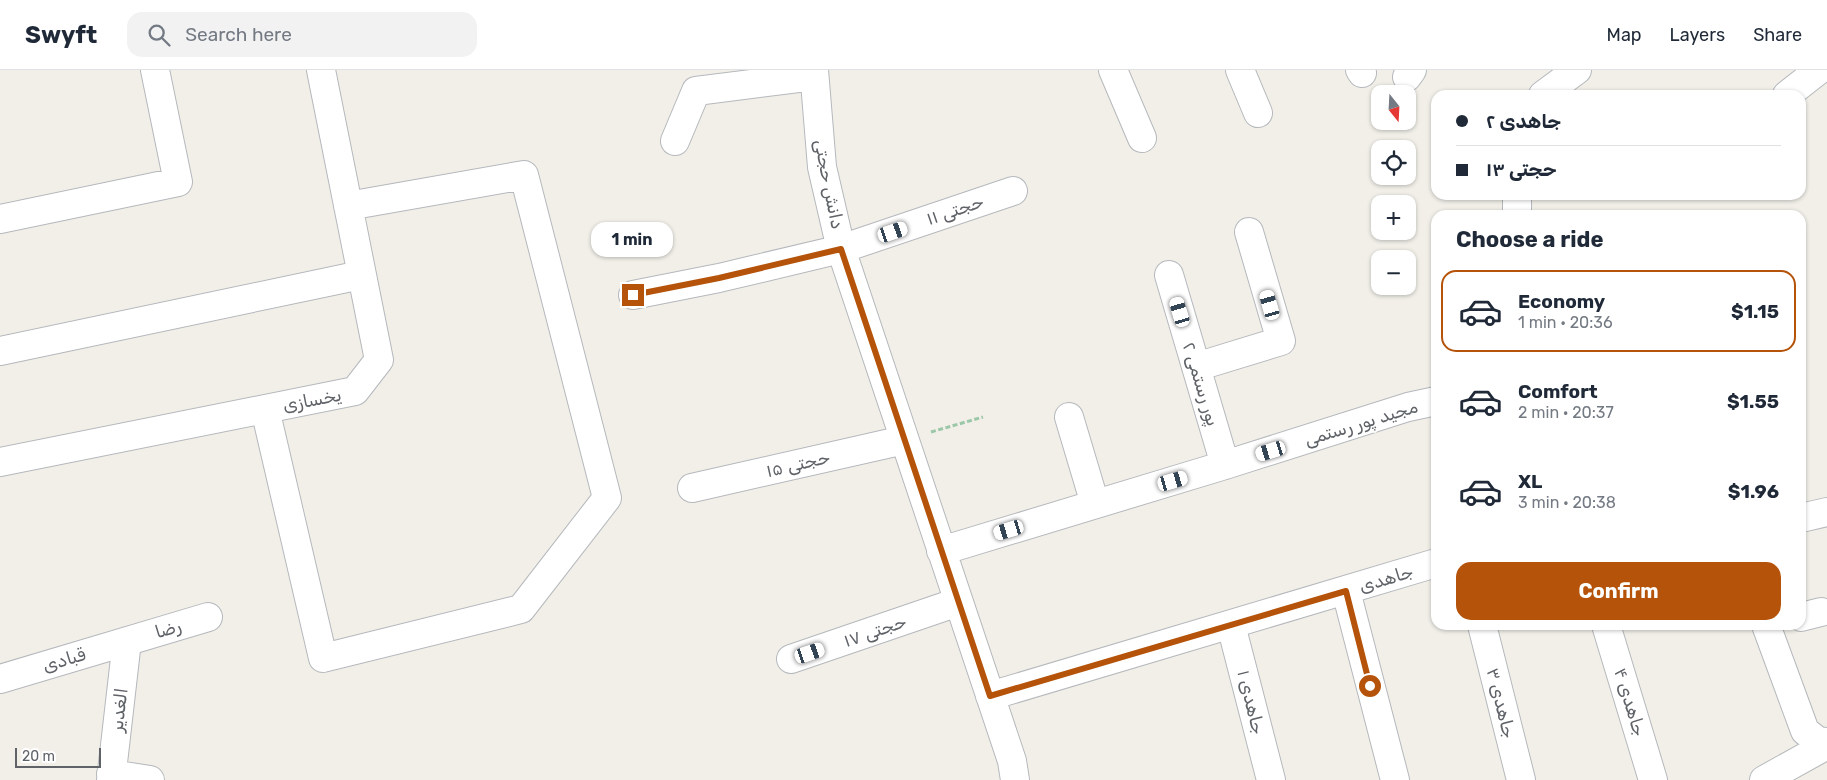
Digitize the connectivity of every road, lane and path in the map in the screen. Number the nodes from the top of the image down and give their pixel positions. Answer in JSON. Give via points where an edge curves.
{"nodes":[{"id":1,"x":155,"y":70,"type":"edge"},
{"id":2,"x":321,"y":70,"type":"edge"},
{"id":3,"x":1114,"y":70,"type":"edge"},
{"id":4,"x":1240,"y":70,"type":"edge"},
{"id":5,"x":1577,"y":70,"type":"edge"},
{"id":6,"x":1819,"y":70,"type":"edge"},
{"id":7,"x":814,"y":73,"type":"edge"},
{"id":8,"x":1550,"y":90,"type":"edge"},
{"id":9,"x":1793,"y":90,"type":"edge"},
{"id":10,"x":1258,"y":113,"type":"dead end"},
{"id":11,"x":1142,"y":138,"type":"dead end"},
{"id":12,"x":675,"y":141,"type":"dead end"},
{"id":13,"x":1013,"y":191,"type":"dead end"},
{"id":14,"x":348,"y":206,"type":"junction"},
{"id":15,"x":0,"y":219,"type":"edge"},
{"id":16,"x":1249,"y":232,"type":"dead end"},
{"id":17,"x":841,"y":249,"type":"junction"},
{"id":18,"x":361,"y":275,"type":"junction"},
{"id":19,"x":1169,"y":275,"type":"dead end"},
{"id":20,"x":633,"y":295,"type":"dead end"},
{"id":21,"x":0,"y":351,"type":"edge"},
{"id":22,"x":1196,"y":367,"type":"junction"},
{"id":23,"x":1431,"y":402,"type":"edge"},
{"id":24,"x":265,"y":409,"type":"junction"},
{"id":25,"x":983,"y":417,"type":"dead end"},
{"id":26,"x":1069,"y":417,"type":"dead end"},
{"id":27,"x":904,"y":440,"type":"junction"},
{"id":28,"x":0,"y":462,"type":"edge"},
{"id":29,"x":1225,"y":465,"type":"junction"},
{"id":30,"x":692,"y":488,"type":"dead end"},
{"id":31,"x":1095,"y":504,"type":"junction"},
{"id":32,"x":1827,"y":512,"type":"edge"},
{"id":33,"x":1806,"y":517,"type":"edge"},
{"id":34,"x":941,"y":551,"type":"junction"},
{"id":35,"x":1431,"y":565,"type":"edge"},
{"id":36,"x":1346,"y":591,"type":"junction"},
{"id":37,"x":958,"y":602,"type":"junction"},
{"id":38,"x":208,"y":617,"type":"dead end"},
{"id":39,"x":1231,"y":625,"type":"junction"},
{"id":40,"x":1483,"y":630,"type":"edge"},
{"id":41,"x":1608,"y":630,"type":"edge"},
{"id":42,"x":1769,"y":630,"type":"edge"},
{"id":43,"x":128,"y":641,"type":"junction"},
{"id":44,"x":791,"y":660,"type":"dead end"},
{"id":45,"x":0,"y":679,"type":"edge"},
{"id":46,"x":990,"y":696,"type":"junction"},
{"id":47,"x":1827,"y":744,"type":"edge"},
{"id":48,"x":111,"y":777,"type":"edge"},
{"id":49,"x":150,"y":780,"type":"edge"},
{"id":50,"x":1015,"y":780,"type":"edge"},
{"id":51,"x":1271,"y":780,"type":"edge"},
{"id":52,"x":1395,"y":780,"type":"edge"},
{"id":53,"x":1521,"y":780,"type":"edge"},
{"id":54,"x":1653,"y":780,"type":"edge"},
{"id":55,"x":1764,"y":780,"type":"edge"}],
"edges":[{"from":1,"to":15,"type":"street","via":[[178,182]]},
{"from":2,"to":14,"type":"street","name":"یخسازی"},
{"from":3,"to":11,"type":"street"},
{"from":4,"to":10,"type":"street"},
{"from":5,"to":8,"type":"street"},
{"from":6,"to":9,"type":"street"},
{"from":7,"to":12,"type":"street","via":[[696,91]]},
{"from":7,"to":17,"type":"street","name":"دانش حجتی","via":[[822,167]]},
{"from":13,"to":17,"type":"street","name":"حجتی ۱۱"},
{"from":14,"to":18,"type":"street","name":"یخسازی"},
{"from":14,"to":24,"type":"street","via":[[524,175],[607,498],[521,609],[323,658]]},
{"from":16,"to":22,"type":"street","via":[[1281,341]]},
{"from":17,"to":20,"type":"street","name":"حجتی ۱۱"},
{"from":17,"to":27,"type":"street","name":"دانش حجتی"},
{"from":18,"to":21,"type":"street"},
{"from":18,"to":24,"type":"street","name":"یخسازی","via":[[379,360],[354,391]]},
{"from":19,"to":22,"type":"street","name":"پور رستمی ۲"},
{"from":22,"to":29,"type":"street","name":"پور رستمی ۲"},
{"from":23,"to":29,"type":"street","name":"مجید پور رستمی"},
{"from":24,"to":28,"type":"street","name":"یخسازی"},
{"from":25,"to":27,"type":"path"},
{"from":26,"to":31,"type":"street"},
{"from":27,"to":30,"type":"street","name":"حجتی ۱۵"},
{"from":27,"to":34,"type":"street","name":"دانش حجتی"},
{"from":29,"to":31,"type":"street","name":"مجید پور رستمی"},
{"from":31,"to":34,"type":"street","name":"مجید پور رستمی"},
{"from":32,"to":33,"type":"street"},
{"from":34,"to":37,"type":"street","name":"دانش حجتی"},
{"from":35,"to":36,"type":"street","name":"جاهدی"},
{"from":36,"to":39,"type":"street","name":"جاهدی"},
{"from":36,"to":52,"type":"street"},
{"from":37,"to":44,"type":"street","name":"حجتی ۱۷"},
{"from":37,"to":46,"type":"street","name":"دانش حجتی"},
{"from":38,"to":43,"type":"street","name":"رضا"},
{"from":39,"to":46,"type":"street","name":"جاهدی"},
{"from":39,"to":51,"type":"street","name":"جاهدی ۱"},
{"from":40,"to":53,"type":"street","name":"جاهدی ۳"},
{"from":41,"to":54,"type":"street","name":"جاهدی ۴"},
{"from":42,"to":47,"type":"street","via":[[1805,731]]},
{"from":43,"to":45,"type":"street","name":"قبادی"},
{"from":43,"to":48,"type":"street","name":"الغدیر"},
{"from":46,"to":50,"type":"street","name":"دانش حجتی","via":[[1012,761]]},
{"from":47,"to":55,"type":"street"},
{"from":48,"to":49,"type":"street"}]}
